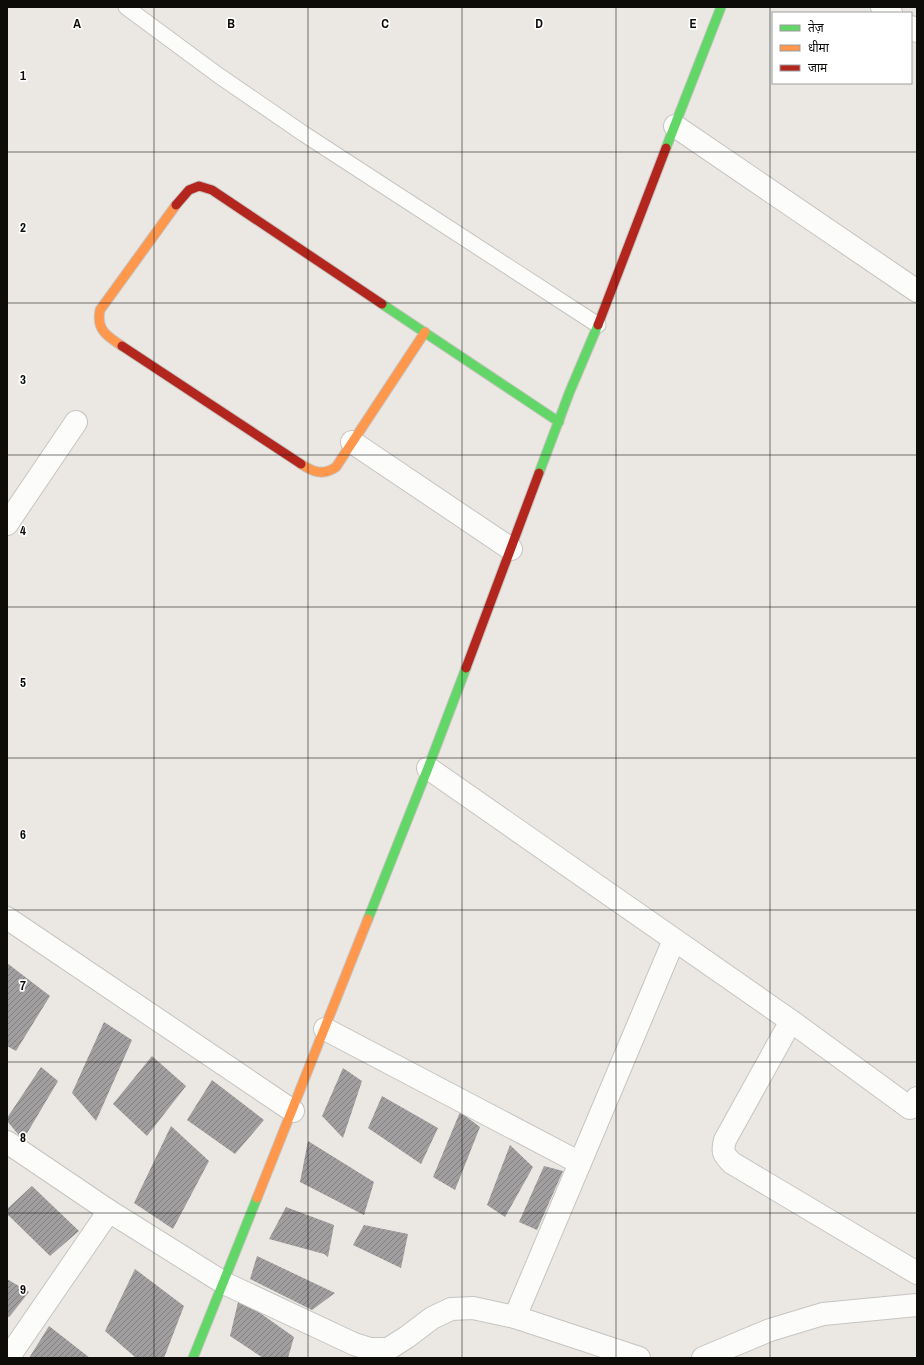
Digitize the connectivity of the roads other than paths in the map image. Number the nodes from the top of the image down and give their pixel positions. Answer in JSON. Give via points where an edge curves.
{"nodes":[{"id":1,"x":126,"y":7,"type":"edge"},
{"id":2,"x":722,"y":7,"type":"edge"},
{"id":3,"x":675,"y":126,"type":"junction"},
{"id":4,"x":917,"y":291,"type":"edge"},
{"id":5,"x":598,"y":325,"type":"junction"},
{"id":6,"x":425,"y":332,"type":"junction"},
{"id":7,"x":76,"y":422,"type":"dead end"},
{"id":8,"x":559,"y":422,"type":"junction"},
{"id":9,"x":352,"y":442,"type":"junction"},
{"id":10,"x":7,"y":524,"type":"edge"},
{"id":11,"x":511,"y":549,"type":"junction"},
{"id":12,"x":428,"y":768,"type":"junction"},
{"id":13,"x":7,"y":918,"type":"edge"},
{"id":14,"x":674,"y":940,"type":"junction"},
{"id":15,"x":791,"y":1021,"type":"junction"},
{"id":16,"x":325,"y":1029,"type":"junction"},
{"id":17,"x":915,"y":1106,"type":"edge"},
{"id":18,"x":293,"y":1111,"type":"junction"},
{"id":19,"x":7,"y":1142,"type":"edge"},
{"id":20,"x":580,"y":1163,"type":"junction"},
{"id":21,"x":109,"y":1211,"type":"junction"},
{"id":22,"x":917,"y":1273,"type":"edge"},
{"id":23,"x":224,"y":1283,"type":"junction"},
{"id":24,"x":917,"y":1305,"type":"edge"},
{"id":25,"x":515,"y":1317,"type":"junction"},
{"id":26,"x":8,"y":1358,"type":"edge"},
{"id":27,"x":194,"y":1358,"type":"edge"},
{"id":28,"x":639,"y":1358,"type":"edge"},
{"id":29,"x":703,"y":1358,"type":"edge"}],
"edges":[{"from":1,"to":5,"type":"lane","via":[[304,134]]},
{"from":2,"to":3,"type":"street"},
{"from":3,"to":4,"type":"street"},
{"from":3,"to":5,"type":"street"},
{"from":5,"to":8,"type":"street"},
{"from":6,"to":8,"type":"street"},
{"from":6,"to":9,"type":"street"},
{"from":6,"to":9,"type":"street","via":[[212,190],[199,186],[189,190],[176,204],[100,310],[98,319],[101,329],[109,337],[310,470],[328,472],[336,467]]},
{"from":7,"to":10,"type":"street"},
{"from":8,"to":11,"type":"street"},
{"from":9,"to":11,"type":"street"},
{"from":11,"to":12,"type":"street"},
{"from":12,"to":14,"type":"street"},
{"from":12,"to":16,"type":"street"},
{"from":13,"to":18,"type":"street"},
{"from":14,"to":15,"type":"street"},
{"from":14,"to":20,"type":"street"},
{"from":15,"to":17,"type":"street"},
{"from":15,"to":22,"type":"street","via":[[725,1140],[723,1150],[726,1156],[732,1163]]},
{"from":16,"to":18,"type":"street"},
{"from":16,"to":20,"type":"street"},
{"from":18,"to":23,"type":"street"},
{"from":19,"to":21,"type":"street"},
{"from":20,"to":25,"type":"street"},
{"from":21,"to":23,"type":"street"},
{"from":21,"to":26,"type":"street"},
{"from":23,"to":25,"type":"street","via":[[354,1344],[370,1349],[388,1349],[432,1318],[451,1309],[473,1308]]},
{"from":23,"to":27,"type":"street"},
{"from":24,"to":29,"type":"street","via":[[823,1314],[770,1330]]},
{"from":25,"to":28,"type":"street"}]}
